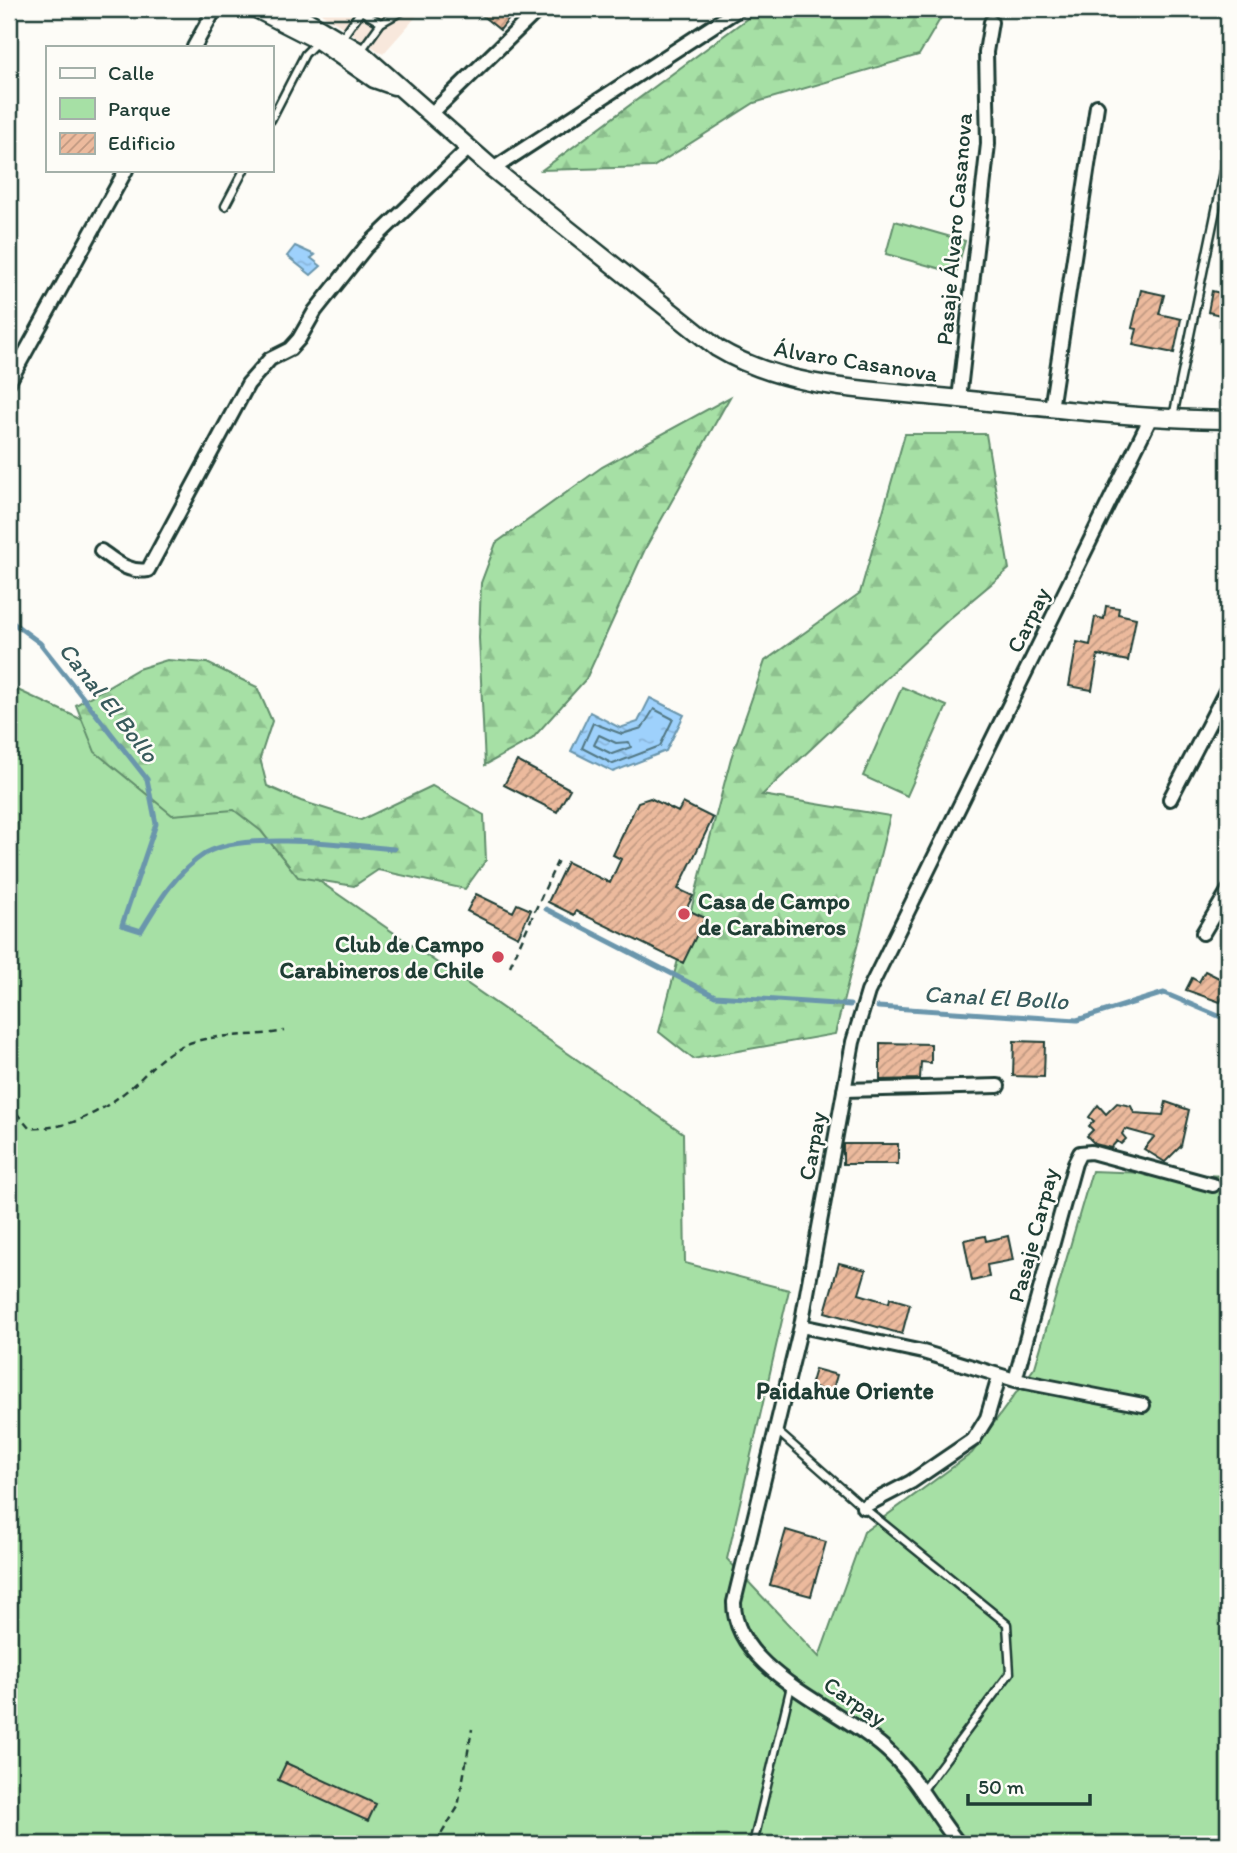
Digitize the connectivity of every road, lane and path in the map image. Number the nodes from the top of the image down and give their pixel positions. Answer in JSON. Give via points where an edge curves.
{"nodes":[{"id":1,"x":215,"y":9,"type":"edge"},
{"id":2,"x":256,"y":9,"type":"edge"},
{"id":3,"x":288,"y":9,"type":"edge"},
{"id":4,"x":406,"y":9,"type":"edge"},
{"id":5,"x":539,"y":9,"type":"edge"},
{"id":6,"x":738,"y":9,"type":"edge"},
{"id":7,"x":991,"y":22,"type":"dead end"},
{"id":8,"x":381,"y":23,"type":"junction"},
{"id":9,"x":342,"y":39,"type":"junction"},
{"id":10,"x":319,"y":41,"type":"junction"},
{"id":11,"x":195,"y":46,"type":"edge"},
{"id":12,"x":360,"y":52,"type":"junction"},
{"id":13,"x":406,"y":91,"type":"junction"},
{"id":14,"x":1097,"y":106,"type":"dead end"},
{"id":15,"x":432,"y":113,"type":"junction"},
{"id":16,"x":273,"y":116,"type":"edge"},
{"id":17,"x":469,"y":148,"type":"junction"},
{"id":18,"x":1228,"y":152,"type":"edge"},
{"id":19,"x":493,"y":169,"type":"junction"},
{"id":20,"x":126,"y":172,"type":"edge"},
{"id":21,"x":243,"y":172,"type":"edge"},
{"id":22,"x":225,"y":206,"type":"dead end"},
{"id":23,"x":9,"y":382,"type":"edge"},
{"id":24,"x":959,"y":399,"type":"junction"},
{"id":25,"x":1051,"y":409,"type":"junction"},
{"id":26,"x":1151,"y":417,"type":"junction"},
{"id":27,"x":1173,"y":418,"type":"junction"},
{"id":28,"x":1228,"y":420,"type":"edge"},
{"id":29,"x":101,"y":551,"type":"dead end"},
{"id":30,"x":1228,"y":687,"type":"edge"},
{"id":31,"x":1170,"y":799,"type":"dead end"},
{"id":32,"x":558,"y":860,"type":"dead end"},
{"id":33,"x":1228,"y":891,"type":"edge"},
{"id":34,"x":1203,"y":933,"type":"dead end"},
{"id":35,"x":510,"y":966,"type":"dead end"},
{"id":36,"x":284,"y":1031,"type":"dead end"},
{"id":37,"x":998,"y":1086,"type":"dead end"},
{"id":38,"x":844,"y":1090,"type":"junction"},
{"id":39,"x":9,"y":1104,"type":"edge"},
{"id":40,"x":1213,"y":1185,"type":"dead end"},
{"id":41,"x":801,"y":1326,"type":"junction"},
{"id":42,"x":999,"y":1377,"type":"junction"},
{"id":43,"x":1015,"y":1380,"type":"junction"},
{"id":44,"x":1143,"y":1405,"type":"dead end"},
{"id":45,"x":775,"y":1430,"type":"junction"},
{"id":46,"x":863,"y":1507,"type":"junction"},
{"id":47,"x":792,"y":1683,"type":"junction"},
{"id":48,"x":472,"y":1729,"type":"dead end"},
{"id":49,"x":921,"y":1792,"type":"junction"},
{"id":50,"x":435,"y":1844,"type":"edge"},
{"id":51,"x":753,"y":1844,"type":"edge"},
{"id":52,"x":959,"y":1844,"type":"edge"}],
"edges":[{"from":1,"to":11,"type":"street"},
{"from":2,"to":10,"type":"street","name":"Álvaro Casanova"},
{"from":3,"to":9,"type":"street","name":"Álvaro Casanova"},
{"from":4,"to":8,"type":"lane"},
{"from":5,"to":15,"type":"street"},
{"from":6,"to":19,"type":"street"},
{"from":7,"to":24,"type":"street","name":"Pasaje Álvaro Casanova","via":[[986,52],[988,144]]},
{"from":8,"to":9,"type":"lane","via":[[361,10]]},
{"from":8,"to":12,"type":"lane"},
{"from":9,"to":10,"type":"lane"},
{"from":9,"to":12,"type":"street","name":"Álvaro Casanova"},
{"from":10,"to":13,"type":"street","name":"Álvaro Casanova","via":[[374,79]]},
{"from":10,"to":16,"type":"lane","via":[[305,54]]},
{"from":12,"to":13,"type":"street","name":"Álvaro Casanova"},
{"from":13,"to":15,"type":"street","name":"Álvaro Casanova"},
{"from":14,"to":25,"type":"street"},
{"from":15,"to":17,"type":"street","name":"Álvaro Casanova"},
{"from":17,"to":19,"type":"street","name":"Álvaro Casanova"},
{"from":17,"to":29,"type":"street","via":[[366,247],[315,311],[299,339],[270,359],[248,384],[148,570],[130,569]]},
{"from":18,"to":27,"type":"lane"},
{"from":19,"to":24,"type":"street","name":"Álvaro Casanova","via":[[741,363],[815,382]]},
{"from":20,"to":23,"type":"street"},
{"from":21,"to":22,"type":"lane"},
{"from":24,"to":25,"type":"street","name":"Álvaro Casanova"},
{"from":25,"to":26,"type":"street","name":"Álvaro Casanova"},
{"from":26,"to":27,"type":"street","name":"Álvaro Casanova"},
{"from":26,"to":38,"type":"street","name":"Carpay","via":[[868,992]]},
{"from":27,"to":28,"type":"street","name":"Álvaro Casanova"},
{"from":30,"to":31,"type":"street"},
{"from":32,"to":35,"type":"path"},
{"from":33,"to":34,"type":"street"},
{"from":36,"to":39,"type":"path","via":[[219,1035],[184,1045],[95,1114],[52,1129],[29,1128]]},
{"from":37,"to":38,"type":"street"},
{"from":38,"to":41,"type":"street","name":"Carpay"},
{"from":40,"to":43,"type":"street","name":"Pasaje Carpay","via":[[1091,1152],[1080,1153]]},
{"from":41,"to":42,"type":"street","via":[[923,1352]]},
{"from":41,"to":45,"type":"street","name":"Carpay"},
{"from":42,"to":43,"type":"street"},
{"from":42,"to":46,"type":"street","via":[[974,1439],[911,1482]]},
{"from":43,"to":44,"type":"street"},
{"from":45,"to":46,"type":"lane"},
{"from":45,"to":47,"type":"street","name":"Carpay","via":[[734,1612],[749,1650]]},
{"from":46,"to":49,"type":"lane","via":[[1007,1624],[1010,1673]]},
{"from":47,"to":49,"type":"street","name":"Carpay","via":[[879,1742]]},
{"from":47,"to":51,"type":"lane"},
{"from":48,"to":50,"type":"path","via":[[458,1807]]},
{"from":49,"to":52,"type":"street","name":"Carpay"}]}
